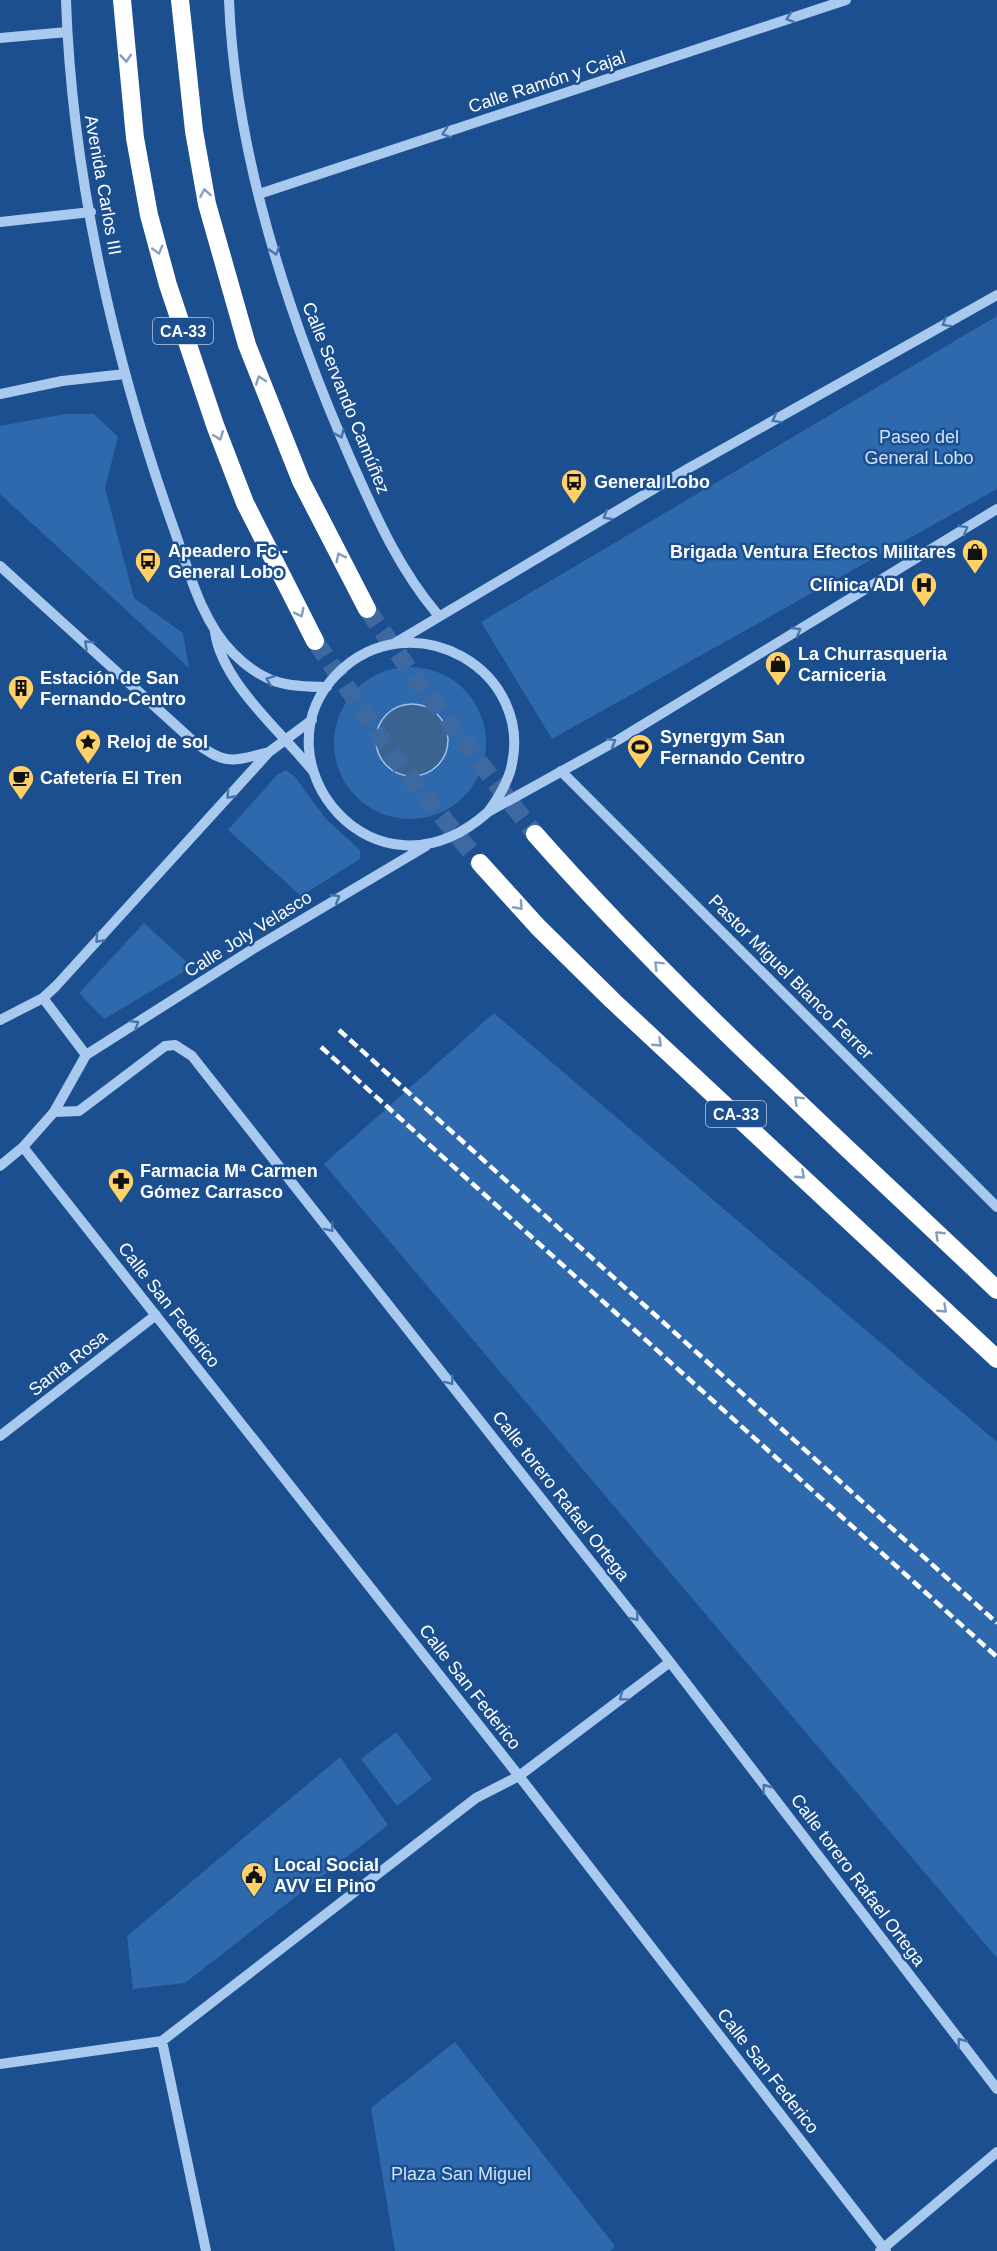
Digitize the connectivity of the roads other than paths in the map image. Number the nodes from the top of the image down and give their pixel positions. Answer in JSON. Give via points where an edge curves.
{"nodes":[{"id":1,"x":66,"y":0,"type":"edge"},
{"id":2,"x":122,"y":0,"type":"edge"},
{"id":3,"x":180,"y":0,"type":"edge"},
{"id":4,"x":229,"y":0,"type":"edge"},
{"id":5,"x":846,"y":0,"type":"edge"},
{"id":6,"x":67,"y":32,"type":"junction"},
{"id":7,"x":0,"y":38,"type":"edge"},
{"id":8,"x":259,"y":194,"type":"junction"},
{"id":9,"x":91,"y":212,"type":"junction"},
{"id":10,"x":0,"y":222,"type":"edge"},
{"id":11,"x":997,"y":295,"type":"edge"},
{"id":12,"x":125,"y":374,"type":"junction"},
{"id":13,"x":0,"y":394,"type":"edge"},
{"id":14,"x":997,"y":509,"type":"edge"},
{"id":15,"x":0,"y":566,"type":"edge"},
{"id":16,"x":367,"y":609,"type":"tunnel mouth"},
{"id":17,"x":438,"y":615,"type":"junction"},
{"id":18,"x":215,"y":632,"type":"junction"},
{"id":19,"x":315,"y":641,"type":"tunnel mouth"},
{"id":20,"x":394,"y":643,"type":"junction"},
{"id":21,"x":327,"y":687,"type":"junction"},
{"id":22,"x":312,"y":720,"type":"junction"},
{"id":23,"x":287,"y":738,"type":"junction"},
{"id":24,"x":269,"y":752,"type":"junction"},
{"id":25,"x":561,"y":771,"type":"junction"},
{"id":26,"x":314,"y":772,"type":"junction"},
{"id":27,"x":488,"y":812,"type":"junction"},
{"id":28,"x":535,"y":834,"type":"tunnel mouth"},
{"id":29,"x":429,"y":845,"type":"junction"},
{"id":30,"x":480,"y":862,"type":"tunnel mouth"},
{"id":31,"x":43,"y":998,"type":"junction"},
{"id":32,"x":0,"y":1020,"type":"edge"},
{"id":33,"x":86,"y":1055,"type":"junction"},
{"id":34,"x":54,"y":1112,"type":"junction"},
{"id":35,"x":23,"y":1147,"type":"junction"},
{"id":36,"x":2,"y":1163,"type":"edge"},
{"id":37,"x":997,"y":1207,"type":"edge"},
{"id":38,"x":997,"y":1290,"type":"edge"},
{"id":39,"x":156,"y":1315,"type":"junction"},
{"id":40,"x":997,"y":1359,"type":"edge"},
{"id":41,"x":0,"y":1436,"type":"edge"},
{"id":42,"x":670,"y":1662,"type":"junction"},
{"id":43,"x":519,"y":1776,"type":"junction"},
{"id":44,"x":162,"y":2041,"type":"junction"},
{"id":45,"x":0,"y":2064,"type":"edge"},
{"id":46,"x":997,"y":2089,"type":"edge"},
{"id":47,"x":997,"y":2152,"type":"edge"},
{"id":48,"x":883,"y":2250,"type":"edge"},
{"id":49,"x":206,"y":2251,"type":"edge"}],
"edges":[{"from":1,"to":6,"type":"street","name":"Avenida Carlos III"},
{"from":2,"to":19,"type":"highway","number":"CA-33","one_way":true,"via":[[135,138],[149,215],[168,285],[245,503]]},
{"from":16,"to":3,"type":"highway","number":"CA-33","one_way":true,"via":[[301,481],[247,345],[207,204],[194,131]]},
{"from":4,"to":8,"type":"street","name":"Calle Servando Camúñez","via":[[235,70]]},
{"from":5,"to":8,"type":"street","name":"Calle Ramón y Cajal","one_way":true},
{"from":6,"to":7,"type":"street"},
{"from":6,"to":9,"type":"street","name":"Avenida Carlos III","via":[[73,112]]},
{"from":8,"to":17,"type":"street","name":"Calle Servando Camúñez","one_way":true,"via":[[291,310],[324,398],[389,546]]},
{"from":9,"to":10,"type":"street"},
{"from":9,"to":12,"type":"street","name":"Avenida Carlos III"},
{"from":11,"to":17,"type":"street","one_way":true},
{"from":12,"to":13,"type":"street","via":[[62,381]]},
{"from":12,"to":18,"type":"street","name":"Avenida Carlos III","via":[[158,485]]},
{"from":25,"to":14,"type":"street","one_way":true},
{"from":24,"to":15,"type":"street","one_way":true,"via":[[243,759],[218,759],[193,741]]},
{"from":17,"to":20,"type":"street"},
{"from":21,"to":18,"type":"street","one_way":true,"via":[[300,687],[261,677]]},
{"from":18,"to":23,"type":"street","via":[[217,648],[242,689]]},
{"from":20,"to":21,"type":"street","via":[[352,660]]},
{"from":20,"to":27,"type":"street","via":[[428,644],[460,655],[495,685],[509,716],[513,750],[510,772]]},
{"from":21,"to":22,"type":"street"},
{"from":22,"to":23,"type":"street"},
{"from":22,"to":26,"type":"street","via":[[309,738]]},
{"from":23,"to":24,"type":"street"},
{"from":23,"to":26,"type":"street"},
{"from":24,"to":31,"type":"street","one_way":true},
{"from":25,"to":27,"type":"street"},
{"from":25,"to":37,"type":"street","name":"Pastor Miguel Blanco Ferrer"},
{"from":26,"to":29,"type":"street","via":[[328,803],[362,833],[383,842]]},
{"from":27,"to":29,"type":"street","via":[[471,828]]},
{"from":38,"to":28,"type":"highway","number":"CA-33","one_way":true,"via":[[660,968]]},
{"from":33,"to":29,"type":"street","name":"Calle Joly Velasco","one_way":true,"via":[[253,949]]},
{"from":30,"to":40,"type":"highway","number":"CA-33","one_way":true,"via":[[613,1002]]},
{"from":31,"to":32,"type":"street"},
{"from":31,"to":33,"type":"street"},
{"from":33,"to":34,"type":"street"},
{"from":34,"to":35,"type":"street"},
{"from":34,"to":42,"type":"street","name":"Calle torero Rafael Ortega","one_way":true,"via":[[79,1111],[165,1046],[175,1045],[192,1056]]},
{"from":35,"to":36,"type":"street"},
{"from":35,"to":39,"type":"street","name":"Calle San Federico"},
{"from":39,"to":41,"type":"street","name":"Santa Rosa"},
{"from":39,"to":43,"type":"street","name":"Calle San Federico"},
{"from":42,"to":43,"type":"street","one_way":true},
{"from":46,"to":42,"type":"street","name":"Calle torero Rafael Ortega","one_way":true},
{"from":43,"to":44,"type":"street","via":[[477,1798]]},
{"from":43,"to":48,"type":"street","name":"Calle San Federico"},
{"from":44,"to":45,"type":"street"},
{"from":44,"to":49,"type":"street"},
{"from":47,"to":48,"type":"street"}]}
